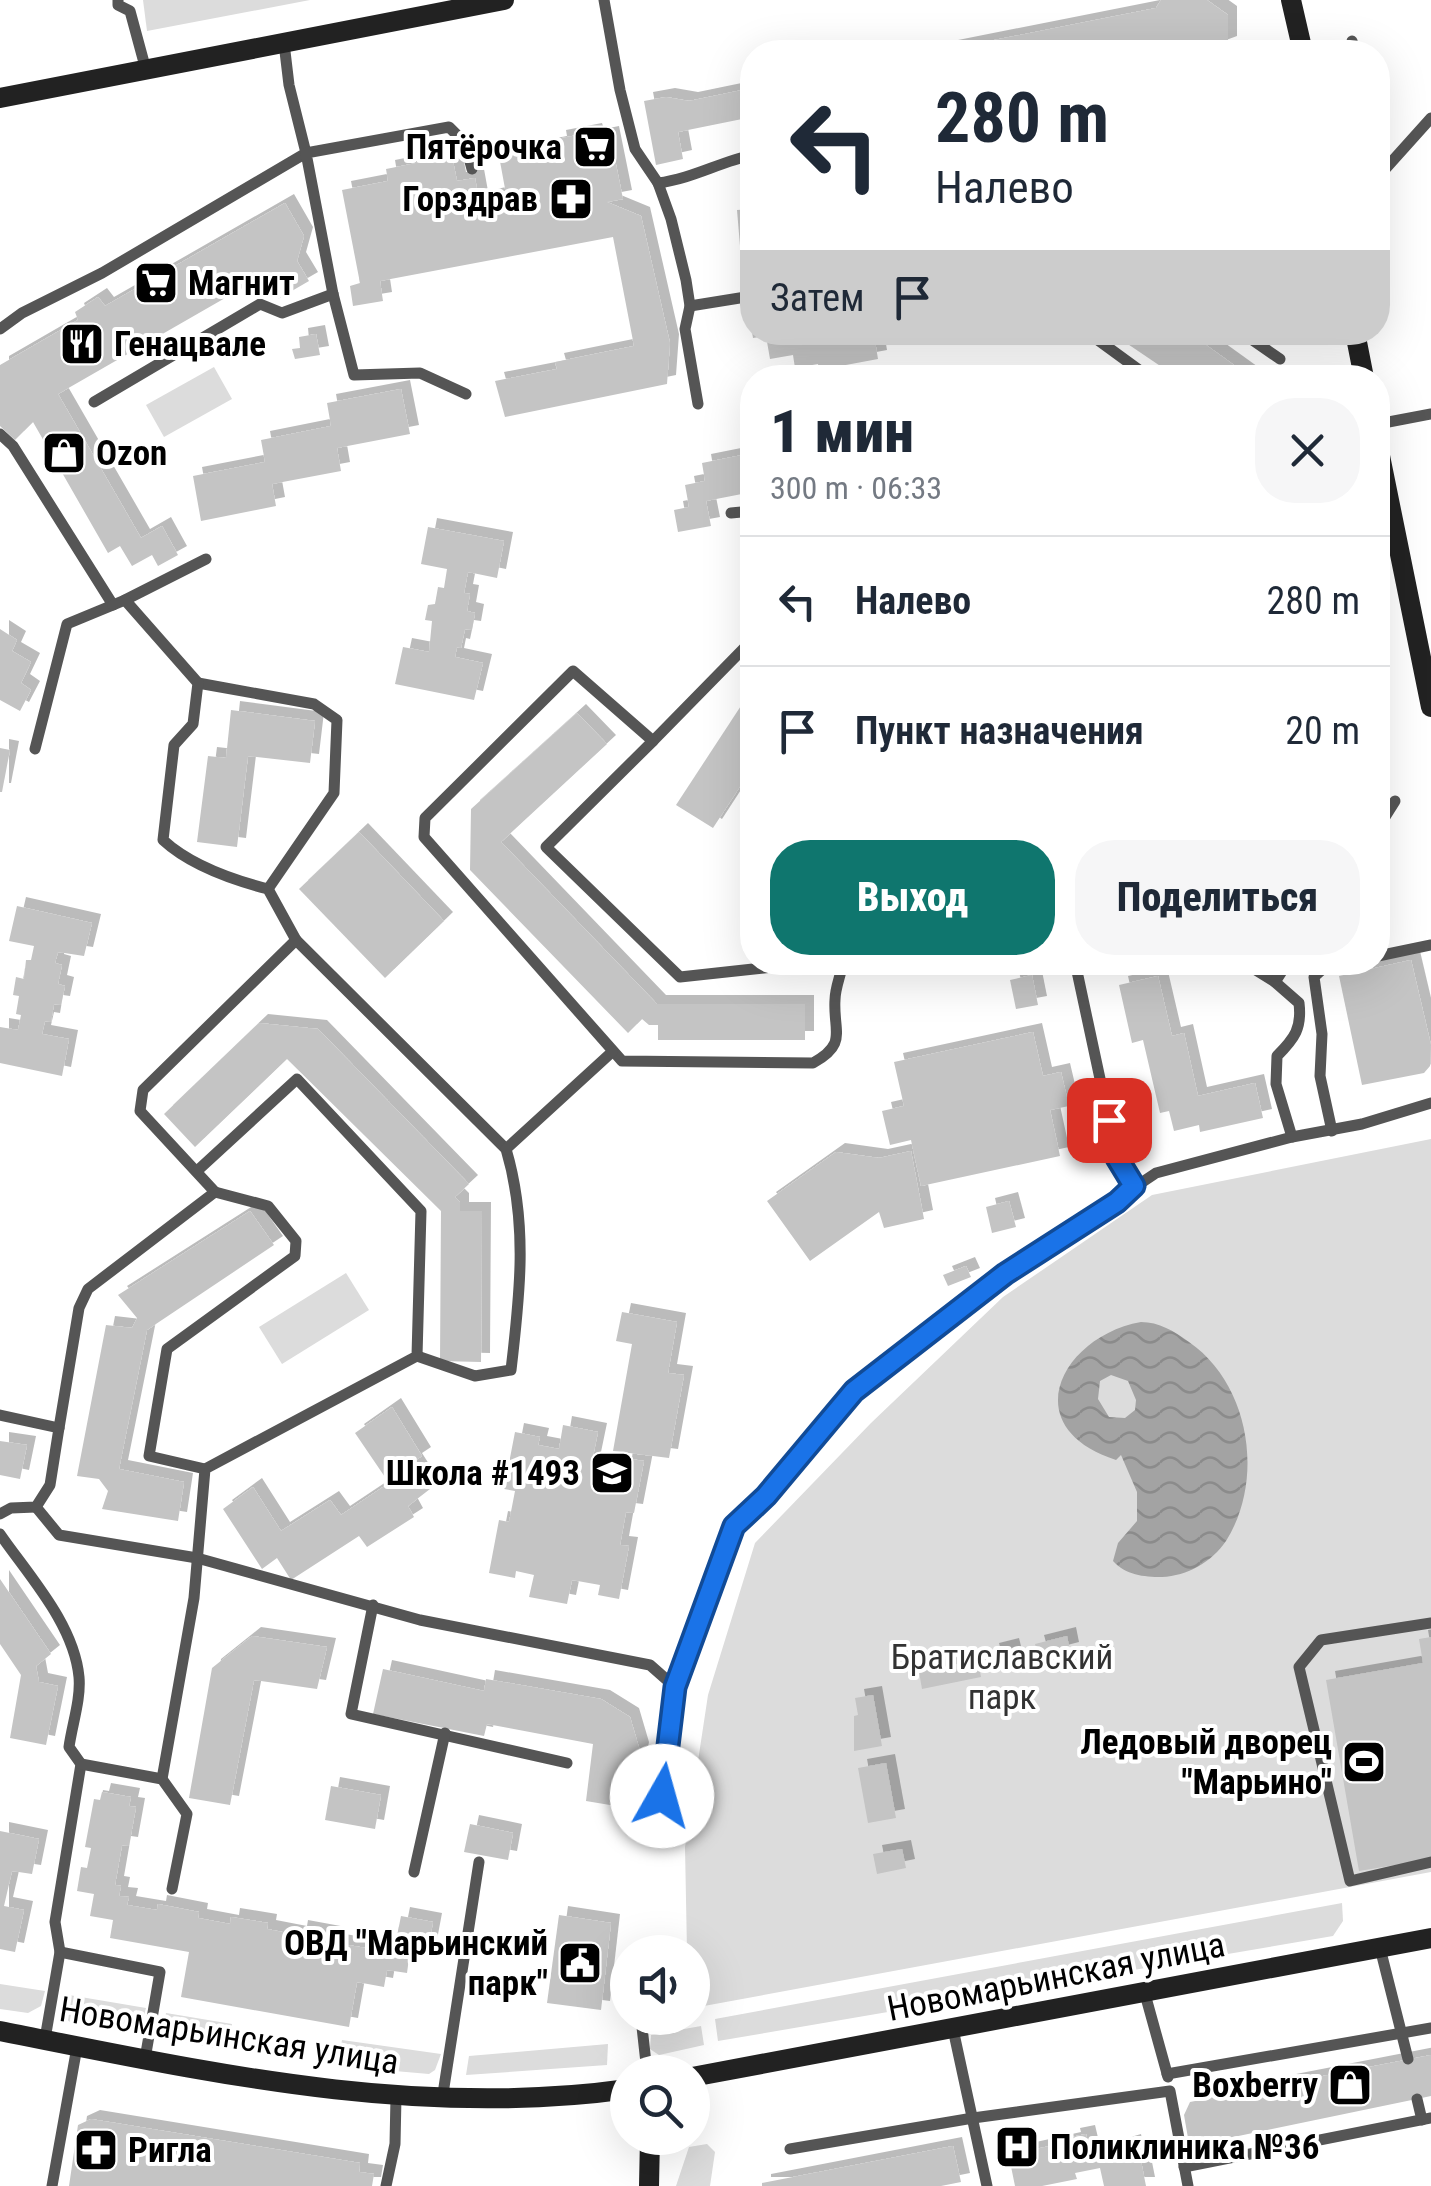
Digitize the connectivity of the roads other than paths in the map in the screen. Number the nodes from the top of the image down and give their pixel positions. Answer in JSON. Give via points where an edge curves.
{"nodes":[{"id":1,"x":118,"y":0,"type":"edge"},
{"id":2,"x":504,"y":0,"type":"edge"},
{"id":3,"x":604,"y":0,"type":"edge"},
{"id":4,"x":1292,"y":0,"type":"edge"},
{"id":5,"x":1300,"y":40,"type":"edge"},
{"id":6,"x":284,"y":43,"type":"junction"},
{"id":7,"x":146,"y":70,"type":"junction"},
{"id":8,"x":0,"y":98,"type":"edge"},
{"id":9,"x":1431,"y":118,"type":"edge"},
{"id":10,"x":306,"y":154,"type":"junction"},
{"id":11,"x":740,"y":157,"type":"edge"},
{"id":12,"x":1390,"y":162,"type":"edge"},
{"id":13,"x":472,"y":169,"type":"dead end"},
{"id":14,"x":658,"y":182,"type":"junction"},
{"id":15,"x":332,"y":294,"type":"junction"},
{"id":16,"x":740,"y":298,"type":"edge"},
{"id":17,"x":690,"y":306,"type":"junction"},
{"id":18,"x":0,"y":330,"type":"edge"},
{"id":19,"x":1106,"y":345,"type":"edge"},
{"id":20,"x":1260,"y":345,"type":"edge"},
{"id":21,"x":1280,"y":359,"type":"dead end"},
{"id":22,"x":1132,"y":365,"type":"edge"},
{"id":23,"x":466,"y":394,"type":"dead end"},
{"id":24,"x":94,"y":402,"type":"dead end"},
{"id":25,"x":698,"y":404,"type":"dead end"},
{"id":26,"x":1431,"y":414,"type":"edge"},
{"id":27,"x":1390,"y":422,"type":"edge"},
{"id":28,"x":0,"y":434,"type":"edge"},
{"id":29,"x":740,"y":513,"type":"edge"},
{"id":30,"x":731,"y":514,"type":"dead end"},
{"id":31,"x":1390,"y":556,"type":"edge"},
{"id":32,"x":206,"y":558,"type":"dead end"},
{"id":33,"x":119,"y":603,"type":"junction"},
{"id":34,"x":740,"y":652,"type":"edge"},
{"id":35,"x":198,"y":683,"type":"junction"},
{"id":36,"x":1431,"y":704,"type":"edge"},
{"id":37,"x":653,"y":741,"type":"junction"},
{"id":38,"x":34,"y":749,"type":"dead end"},
{"id":39,"x":1395,"y":802,"type":"dead end"},
{"id":40,"x":1390,"y":810,"type":"edge"},
{"id":41,"x":268,"y":889,"type":"junction"},
{"id":42,"x":296,"y":940,"type":"junction"},
{"id":43,"x":1431,"y":944,"type":"edge"},
{"id":44,"x":1390,"y":953,"type":"edge"},
{"id":45,"x":740,"y":971,"type":"edge"},
{"id":46,"x":840,"y":975,"type":"edge"},
{"id":47,"x":1078,"y":975,"type":"edge"},
{"id":48,"x":1264,"y":975,"type":"edge"},
{"id":49,"x":1280,"y":975,"type":"edge"},
{"id":50,"x":1316,"y":975,"type":"edge"},
{"id":51,"x":1275,"y":982,"type":"junction"},
{"id":52,"x":612,"y":1052,"type":"junction"},
{"id":53,"x":1431,"y":1103,"type":"edge"},
{"id":54,"x":1332,"y":1131,"type":"junction"},
{"id":55,"x":1292,"y":1137,"type":"junction"},
{"id":56,"x":506,"y":1149,"type":"junction"},
{"id":57,"x":197,"y":1171,"type":"junction"},
{"id":58,"x":1134,"y":1186,"type":"junction"},
{"id":59,"x":215,"y":1192,"type":"junction"},
{"id":60,"x":417,"y":1356,"type":"junction"},
{"id":61,"x":0,"y":1416,"type":"edge"},
{"id":62,"x":59,"y":1428,"type":"junction"},
{"id":63,"x":205,"y":1468,"type":"junction"},
{"id":64,"x":36,"y":1507,"type":"junction"},
{"id":65,"x":0,"y":1514,"type":"edge"},
{"id":66,"x":0,"y":1534,"type":"edge"},
{"id":67,"x":197,"y":1558,"type":"junction"},
{"id":68,"x":372,"y":1605,"type":"junction"},
{"id":69,"x":1431,"y":1624,"type":"edge"},
{"id":70,"x":675,"y":1687,"type":"junction"},
{"id":71,"x":445,"y":1733,"type":"junction"},
{"id":72,"x":567,"y":1763,"type":"dead end"},
{"id":73,"x":81,"y":1764,"type":"junction"},
{"id":74,"x":162,"y":1779,"type":"junction"},
{"id":75,"x":657,"y":1833,"type":"dead end"},
{"id":76,"x":480,"y":1862,"type":"dead end"},
{"id":77,"x":1431,"y":1862,"type":"edge"},
{"id":78,"x":414,"y":1872,"type":"dead end"},
{"id":79,"x":172,"y":1889,"type":"dead end"},
{"id":80,"x":1431,"y":1938,"type":"edge"},
{"id":81,"x":1380,"y":1948,"type":"junction"},
{"id":82,"x":60,"y":1952,"type":"junction"},
{"id":83,"x":1146,"y":1994,"type":"junction"},
{"id":84,"x":1431,"y":2028,"type":"edge"},
{"id":85,"x":953,"y":2029,"type":"junction"},
{"id":86,"x":0,"y":2031,"type":"edge"},
{"id":87,"x":1402,"y":2034,"type":"junction"},
{"id":88,"x":45,"y":2039,"type":"junction"},
{"id":89,"x":76,"y":2047,"type":"junction"},
{"id":90,"x":145,"y":2059,"type":"junction"},
{"id":91,"x":1408,"y":2059,"type":"dead end"},
{"id":92,"x":710,"y":2074,"type":"edge"},
{"id":93,"x":1167,"y":2074,"type":"junction"},
{"id":94,"x":610,"y":2091,"type":"edge"},
{"id":95,"x":1170,"y":2091,"type":"junction"},
{"id":96,"x":396,"y":2097,"type":"junction"},
{"id":97,"x":1418,"y":2098,"type":"dead end"},
{"id":98,"x":442,"y":2100,"type":"junction"},
{"id":99,"x":973,"y":2118,"type":"junction"},
{"id":100,"x":1427,"y":2119,"type":"edge"},
{"id":101,"x":790,"y":2148,"type":"dead end"},
{"id":102,"x":650,"y":2155,"type":"edge"},
{"id":103,"x":1184,"y":2167,"type":"junction"},
{"id":104,"x":52,"y":2186,"type":"edge"},
{"id":105,"x":386,"y":2186,"type":"edge"},
{"id":106,"x":649,"y":2186,"type":"edge"},
{"id":107,"x":986,"y":2186,"type":"edge"},
{"id":108,"x":1188,"y":2186,"type":"edge"}],
"edges":[{"from":1,"to":7,"type":"lane","via":[[130,11]]},
{"from":2,"to":6,"type":"street"},
{"from":3,"to":14,"type":"lane","via":[[636,149]]},
{"from":4,"to":5,"type":"street"},
{"from":6,"to":7,"type":"street"},
{"from":6,"to":10,"type":"lane"},
{"from":7,"to":8,"type":"street"},
{"from":9,"to":12,"type":"lane"},
{"from":10,"to":13,"type":"lane","via":[[449,127],[464,143]]},
{"from":10,"to":15,"type":"lane"},
{"from":10,"to":18,"type":"lane"},
{"from":11,"to":14,"type":"lane"},
{"from":14,"to":17,"type":"lane"},
{"from":15,"to":23,"type":"lane","via":[[354,375],[420,373]]},
{"from":15,"to":24,"type":"lane","via":[[282,312],[260,304]]},
{"from":16,"to":17,"type":"lane"},
{"from":17,"to":25,"type":"lane","via":[[685,328]]},
{"from":19,"to":22,"type":"lane"},
{"from":20,"to":21,"type":"lane"},
{"from":26,"to":27,"type":"lane"},
{"from":28,"to":33,"type":"lane"},
{"from":29,"to":30,"type":"lane"},
{"from":31,"to":36,"type":"street"},
{"from":32,"to":33,"type":"lane"},
{"from":33,"to":35,"type":"lane"},
{"from":33,"to":38,"type":"lane","via":[[67,624]]},
{"from":34,"to":37,"type":"lane"},
{"from":35,"to":41,"type":"lane","via":[[193,724],[174,745],[163,840],[240,882]]},
{"from":35,"to":41,"type":"lane","via":[[314,704],[338,720],[334,793]]},
{"from":37,"to":45,"type":"lane","via":[[546,847],[680,978]]},
{"from":37,"to":52,"type":"lane","via":[[573,671],[425,818],[424,837]]},
{"from":39,"to":40,"type":"lane"},
{"from":41,"to":42,"type":"lane"},
{"from":42,"to":56,"type":"lane"},
{"from":42,"to":57,"type":"lane","via":[[143,1090],[140,1111]]},
{"from":43,"to":44,"type":"lane"},
{"from":46,"to":52,"type":"lane","via":[[835,1000],[840,1032],[828,1055],[813,1064],[622,1062]]},
{"from":47,"to":58,"type":"lane","via":[[1117,1158]]},
{"from":48,"to":51,"type":"lane"},
{"from":49,"to":51,"type":"lane"},
{"from":50,"to":54,"type":"lane","via":[[1320,1076]]},
{"from":51,"to":55,"type":"lane","via":[[1300,1003],[1302,1024],[1278,1056],[1276,1070]]},
{"from":52,"to":56,"type":"lane"},
{"from":53,"to":54,"type":"lane"},
{"from":54,"to":55,"type":"lane"},
{"from":55,"to":58,"type":"lane","via":[[1156,1173]]},
{"from":56,"to":60,"type":"lane","via":[[522,1272],[511,1370],[475,1376]]},
{"from":57,"to":59,"type":"lane"},
{"from":57,"to":60,"type":"lane","via":[[297,1079],[421,1212]]},
{"from":58,"to":70,"type":"lane","via":[[1005,1274],[854,1391],[734,1526]]},
{"from":59,"to":62,"type":"lane","via":[[88,1289]]},
{"from":59,"to":63,"type":"lane","via":[[268,1206],[296,1241],[295,1256],[167,1348],[149,1456]]},
{"from":60,"to":63,"type":"lane"},
{"from":61,"to":62,"type":"lane"},
{"from":62,"to":64,"type":"lane","via":[[50,1485]]},
{"from":63,"to":67,"type":"lane"},
{"from":64,"to":65,"type":"lane"},
{"from":64,"to":67,"type":"lane","via":[[59,1535]]},
{"from":66,"to":73,"type":"lane","via":[[58,1619],[75,1661],[79,1680],[69,1747]]},
{"from":67,"to":68,"type":"lane"},
{"from":67,"to":74,"type":"lane"},
{"from":68,"to":70,"type":"lane","via":[[650,1665]]},
{"from":68,"to":71,"type":"lane","via":[[351,1714]]},
{"from":69,"to":77,"type":"lane","via":[[1321,1640],[1300,1667],[1350,1880]]},
{"from":70,"to":75,"type":"lane"},
{"from":71,"to":72,"type":"lane"},
{"from":71,"to":78,"type":"lane"},
{"from":73,"to":74,"type":"lane"},
{"from":73,"to":82,"type":"lane","via":[[55,1922]]},
{"from":74,"to":79,"type":"lane","via":[[187,1814]]},
{"from":76,"to":98,"type":"lane"},
{"from":80,"to":81,"type":"street","name":"Новомарьинская улица"},
{"from":81,"to":83,"type":"street","name":"Новомарьинская улица"},
{"from":81,"to":87,"type":"lane"},
{"from":82,"to":88,"type":"lane"},
{"from":82,"to":90,"type":"lane","via":[[160,1972]]},
{"from":83,"to":85,"type":"street","name":"Новомарьинская улица"},
{"from":83,"to":93,"type":"lane"},
{"from":84,"to":87,"type":"lane"},
{"from":85,"to":92,"type":"street","name":"Новомарьинская улица"},
{"from":85,"to":99,"type":"lane"},
{"from":86,"to":88,"type":"street","name":"Новомарьинская улица"},
{"from":87,"to":91,"type":"lane"},
{"from":87,"to":93,"type":"lane"},
{"from":88,"to":89,"type":"street","name":"Новомарьинская улица"},
{"from":89,"to":90,"type":"street","name":"Новомарьинская улица"},
{"from":89,"to":104,"type":"lane"},
{"from":90,"to":96,"type":"street","name":"Новомарьинская улица"},
{"from":93,"to":95,"type":"lane"},
{"from":94,"to":98,"type":"street","name":"Новомарьинская улица"},
{"from":95,"to":99,"type":"lane"},
{"from":95,"to":103,"type":"lane"},
{"from":96,"to":98,"type":"street","name":"Новомарьинская улица"},
{"from":96,"to":105,"type":"lane"},
{"from":97,"to":100,"type":"lane"},
{"from":99,"to":101,"type":"lane"},
{"from":99,"to":107,"type":"lane"},
{"from":100,"to":103,"type":"lane"},
{"from":102,"to":106,"type":"street"},
{"from":103,"to":108,"type":"lane"}]}
